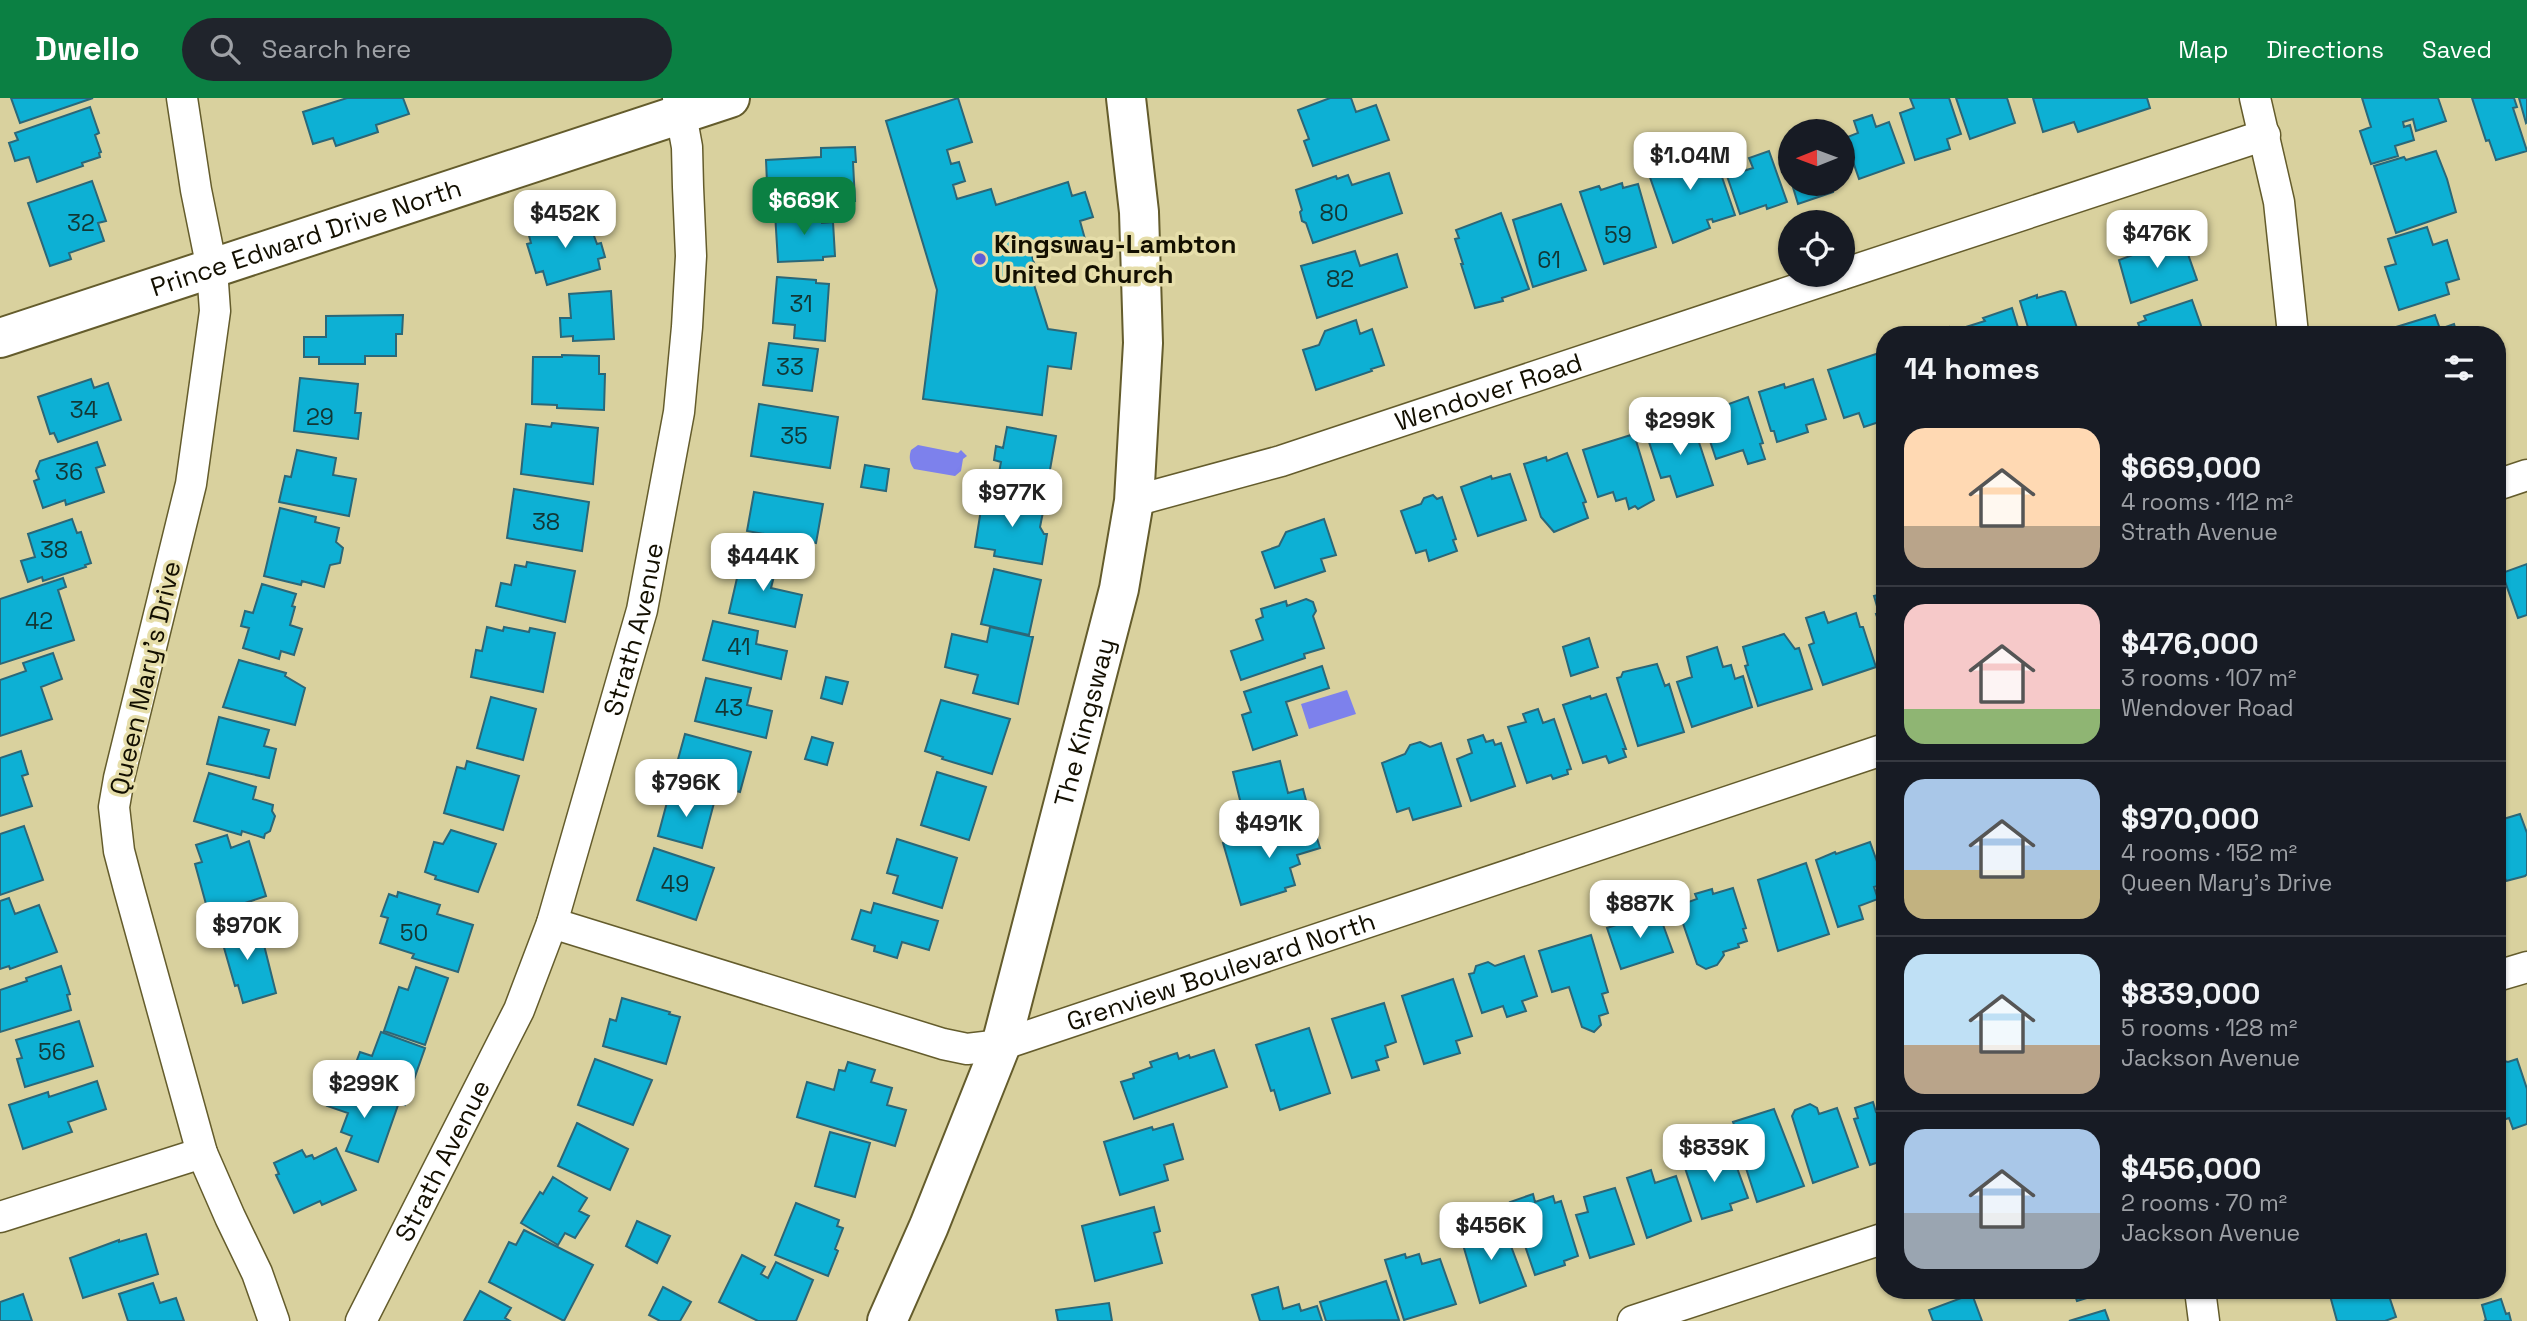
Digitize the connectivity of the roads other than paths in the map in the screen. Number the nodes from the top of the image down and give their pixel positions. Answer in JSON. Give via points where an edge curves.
{"nodes":[{"id":1,"x":182,"y":98,"type":"edge"},
{"id":2,"x":730,"y":98,"type":"edge"},
{"id":3,"x":1126,"y":98,"type":"edge"},
{"id":4,"x":2255,"y":98,"type":"edge"},
{"id":5,"x":680,"y":106,"type":"edge"},
{"id":6,"x":2265,"y":135,"type":"junction"},
{"id":7,"x":212,"y":269,"type":"junction"},
{"id":8,"x":1855,"y":269,"type":"edge"},
{"id":9,"x":1802,"y":287,"type":"edge"},
{"id":10,"x":2292,"y":326,"type":"edge"},
{"id":11,"x":0,"y":338,"type":"edge"},
{"id":12,"x":2527,"y":475,"type":"edge"},
{"id":13,"x":2506,"y":482,"type":"edge"},
{"id":14,"x":1134,"y":501,"type":"junction"},
{"id":15,"x":1876,"y":752,"type":"edge"},
{"id":16,"x":552,"y":923,"type":"junction"},
{"id":17,"x":2527,"y":967,"type":"edge"},
{"id":18,"x":2506,"y":973,"type":"edge"},
{"id":19,"x":1001,"y":1045,"type":"junction"},
{"id":20,"x":202,"y":1153,"type":"junction"},
{"id":21,"x":0,"y":1217,"type":"edge"},
{"id":22,"x":1876,"y":1241,"type":"edge"},
{"id":23,"x":2201,"y":1299,"type":"edge"},
{"id":24,"x":274,"y":1321,"type":"edge"},
{"id":25,"x":361,"y":1321,"type":"edge"},
{"id":26,"x":887,"y":1321,"type":"edge"},
{"id":27,"x":1633,"y":1321,"type":"edge"},
{"id":28,"x":2204,"y":1321,"type":"edge"}],
"edges":[{"from":1,"to":7,"type":"street","name":"Queen Mary's Drive"},
{"from":2,"to":5,"type":"street","name":"Prince Edward Drive North"},
{"from":3,"to":14,"type":"street","name":"The Kingsway","via":[[1142,270],[1143,343]]},
{"from":4,"to":6,"type":"street"},
{"from":5,"to":7,"type":"street","name":"Prince Edward Drive North"},
{"from":5,"to":16,"type":"street","name":"Strath Avenue","via":[[687,147],[691,256],[679,412],[642,610]]},
{"from":6,"to":8,"type":"street","name":"Wendover Road"},
{"from":6,"to":10,"type":"street","via":[[2279,202]]},
{"from":7,"to":11,"type":"street","name":"Prince Edward Drive North"},
{"from":7,"to":20,"type":"street","name":"Queen Mary's Drive","via":[[215,311],[191,484],[114,807],[125,876]]},
{"from":9,"to":14,"type":"street","name":"Wendover Road","via":[[1281,461]]},
{"from":12,"to":13,"type":"street"},
{"from":14,"to":19,"type":"street","name":"The Kingsway","via":[[1119,589]]},
{"from":15,"to":19,"type":"street","name":"Grenview Boulevard North"},
{"from":16,"to":19,"type":"street","name":"Grenview Boulevard North","via":[[943,1044],[967,1049]]},
{"from":16,"to":25,"type":"street","name":"Strath Avenue","via":[[519,1010]]},
{"from":17,"to":18,"type":"street"},
{"from":19,"to":26,"type":"street","name":"The Kingsway"},
{"from":20,"to":21,"type":"street"},
{"from":20,"to":24,"type":"street","name":"Queen Mary's Drive","via":[[253,1263]]},
{"from":22,"to":27,"type":"street"},
{"from":23,"to":28,"type":"street"}]}
